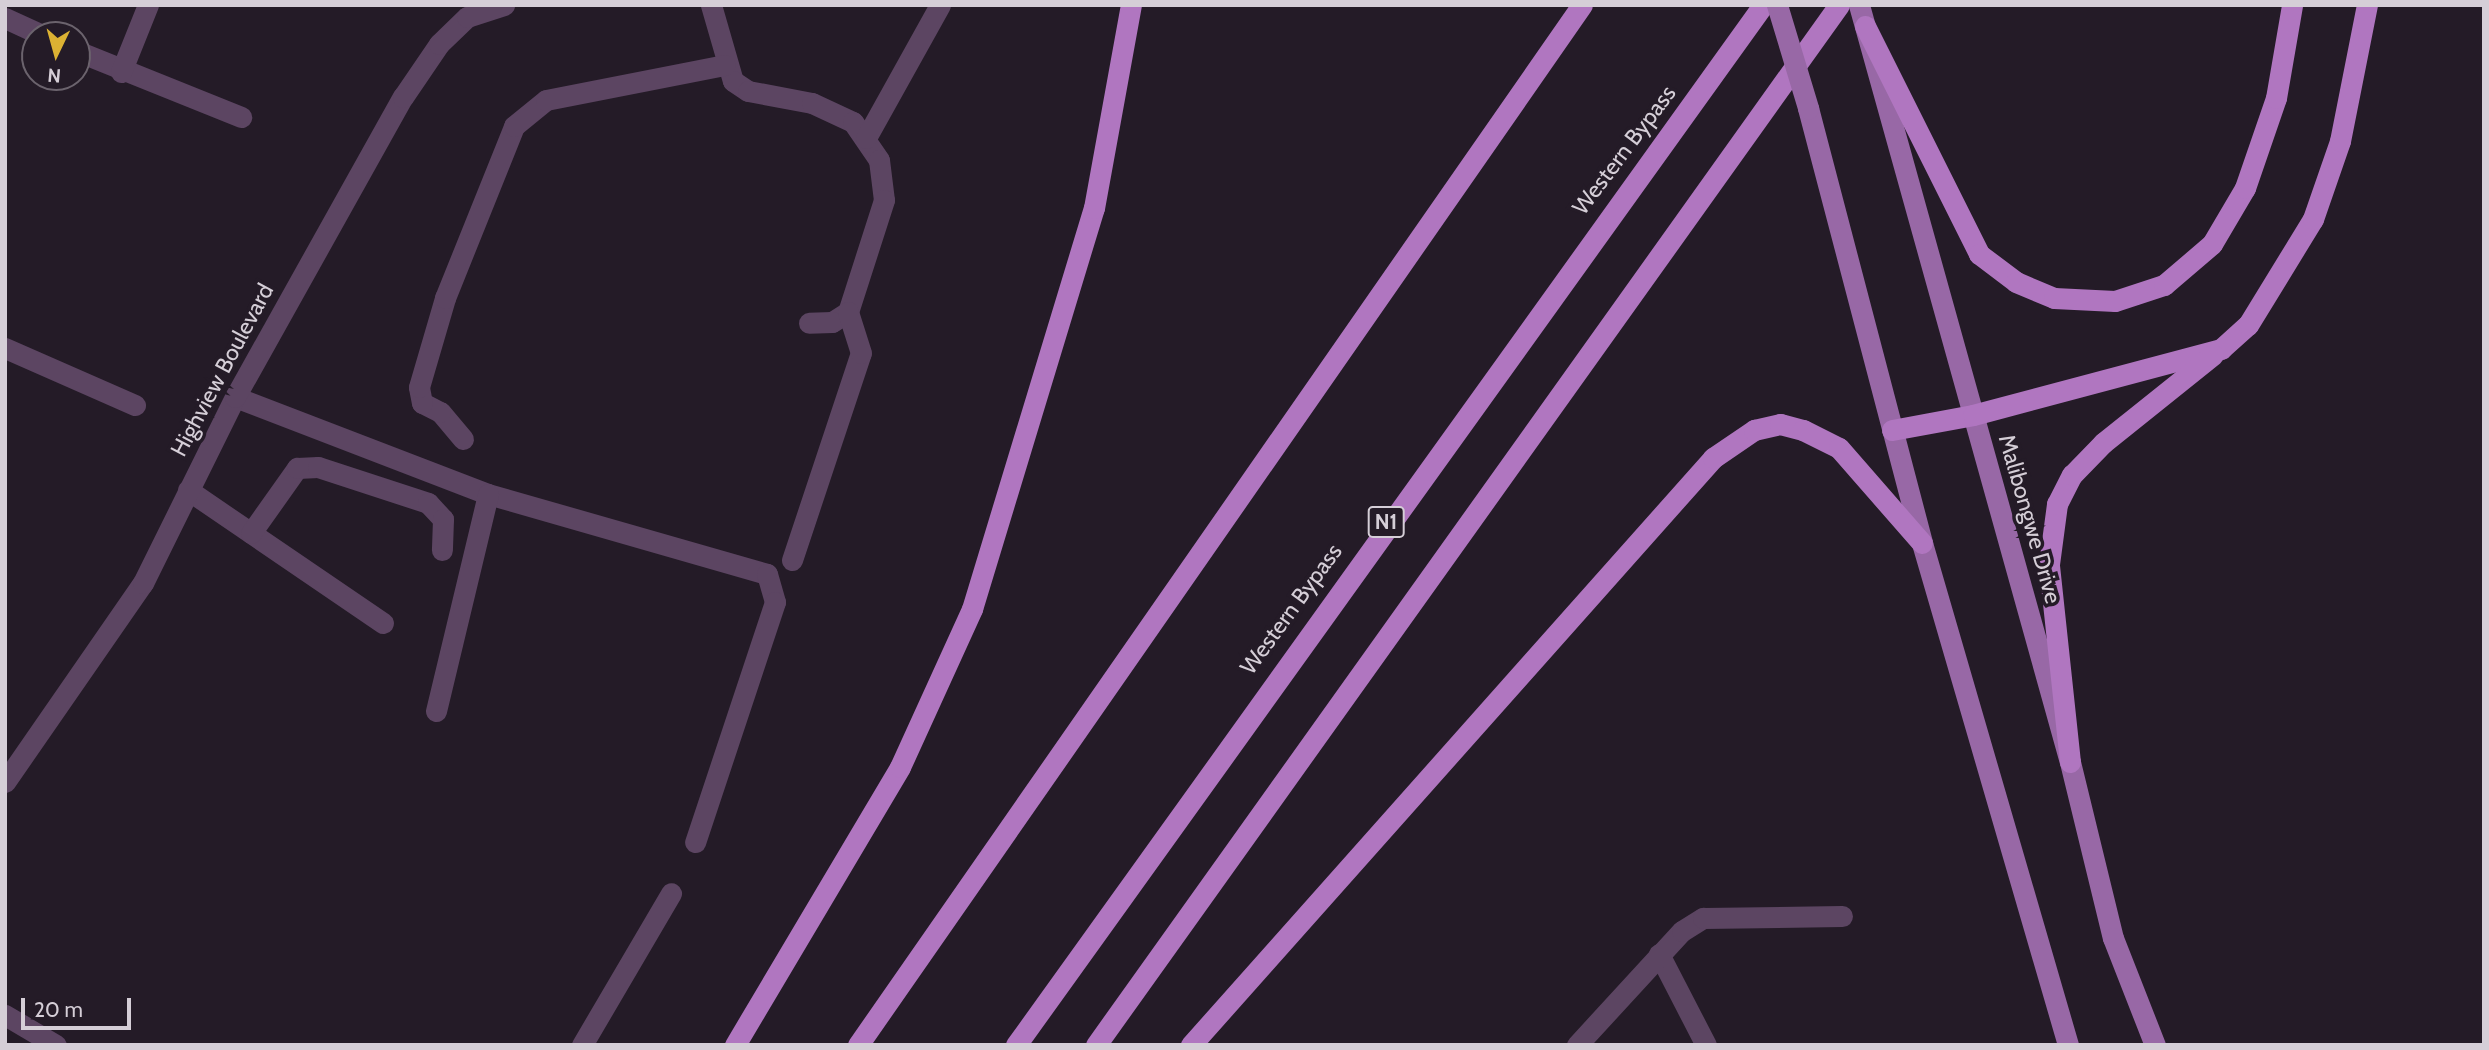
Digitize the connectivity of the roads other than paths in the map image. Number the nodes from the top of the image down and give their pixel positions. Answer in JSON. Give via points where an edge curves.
{"nodes":[{"id":1,"x":148,"y":5,"type":"edge"},
{"id":2,"x":504,"y":5,"type":"edge"},
{"id":3,"x":711,"y":5,"type":"edge"},
{"id":4,"x":940,"y":5,"type":"edge"},
{"id":5,"x":1131,"y":5,"type":"edge"},
{"id":6,"x":1581,"y":5,"type":"edge"},
{"id":7,"x":1763,"y":5,"type":"edge"},
{"id":8,"x":1777,"y":5,"type":"edge"},
{"id":9,"x":1839,"y":5,"type":"edge"},
{"id":10,"x":2292,"y":5,"type":"edge"},
{"id":11,"x":2367,"y":5,"type":"edge"},
{"id":12,"x":1862,"y":14,"type":"edge"},
{"id":13,"x":5,"y":18,"type":"edge"},
{"id":14,"x":21,"y":25,"type":"edge"},
{"id":15,"x":91,"y":58,"type":"edge"},
{"id":16,"x":725,"y":65,"type":"junction"},
{"id":17,"x":121,"y":72,"type":"junction"},
{"id":18,"x":241,"y":117,"type":"dead end"},
{"id":19,"x":866,"y":138,"type":"junction"},
{"id":20,"x":848,"y":312,"type":"junction"},
{"id":21,"x":809,"y":323,"type":"dead end"},
{"id":22,"x":5,"y":348,"type":"edge"},
{"id":23,"x":2221,"y":349,"type":"junction"},
{"id":24,"x":235,"y":397,"type":"junction"},
{"id":25,"x":135,"y":405,"type":"dead end"},
{"id":26,"x":1973,"y":415,"type":"junction"},
{"id":27,"x":1892,"y":430,"type":"junction"},
{"id":28,"x":463,"y":439,"type":"dead end"},
{"id":29,"x":188,"y":490,"type":"junction"},
{"id":30,"x":488,"y":494,"type":"junction"},
{"id":31,"x":251,"y":533,"type":"junction"},
{"id":32,"x":1922,"y":543,"type":"junction"},
{"id":33,"x":442,"y":550,"type":"dead end"},
{"id":34,"x":792,"y":560,"type":"dead end"},
{"id":35,"x":383,"y":623,"type":"dead end"},
{"id":36,"x":436,"y":711,"type":"dead end"},
{"id":37,"x":2070,"y":762,"type":"junction"},
{"id":38,"x":5,"y":782,"type":"edge"},
{"id":39,"x":695,"y":842,"type":"dead end"},
{"id":40,"x":671,"y":893,"type":"dead end"},
{"id":41,"x":1842,"y":916,"type":"dead end"},
{"id":42,"x":1659,"y":954,"type":"junction"},
{"id":43,"x":5,"y":1015,"type":"edge"},
{"id":44,"x":56,"y":1045,"type":"edge"},
{"id":45,"x":582,"y":1045,"type":"edge"},
{"id":46,"x":735,"y":1045,"type":"edge"},
{"id":47,"x":858,"y":1045,"type":"edge"},
{"id":48,"x":1016,"y":1045,"type":"edge"},
{"id":49,"x":1096,"y":1045,"type":"edge"},
{"id":50,"x":1191,"y":1045,"type":"edge"},
{"id":51,"x":1577,"y":1045,"type":"edge"},
{"id":52,"x":1706,"y":1045,"type":"edge"},
{"id":53,"x":2068,"y":1045,"type":"edge"},
{"id":54,"x":2155,"y":1045,"type":"edge"}],
"edges":[{"from":1,"to":17,"type":"street"},
{"from":2,"to":24,"type":"street","name":"Highview Boulevard","via":[[467,17],[439,44]]},
{"from":3,"to":16,"type":"street"},
{"from":4,"to":19,"type":"street"},
{"from":5,"to":46,"type":"highway","via":[[1094,208],[972,608],[900,766]]},
{"from":6,"to":47,"type":"highway"},
{"from":7,"to":48,"type":"highway","name":"Western Bypass","number":"N1"},
{"from":8,"to":27,"type":"main road","bridge":true},
{"from":9,"to":49,"type":"highway"},
{"from":10,"to":12,"type":"highway","via":[[2276,98],[2245,188],[2212,244],[2164,285],[2115,301],[2054,298],[2016,282],[1979,254]]},
{"from":11,"to":23,"type":"highway","via":[[2340,141],[2313,219],[2274,291]]},
{"from":12,"to":26,"type":"main road","name":"Malibongwe Drive"},
{"from":13,"to":14,"type":"street"},
{"from":15,"to":17,"type":"street"},
{"from":16,"to":19,"type":"street","via":[[748,91],[812,103],[853,122]]},
{"from":16,"to":28,"type":"street","via":[[546,100],[514,126],[445,298],[419,387],[422,403],[440,412]]},
{"from":17,"to":18,"type":"street"},
{"from":19,"to":20,"type":"street","via":[[879,160],[884,200]]},
{"from":20,"to":21,"type":"street","via":[[832,322]]},
{"from":20,"to":34,"type":"street","via":[[861,353]]},
{"from":22,"to":25,"type":"street"},
{"from":23,"to":26,"type":"highway"},
{"from":23,"to":37,"type":"highway","via":[[2103,443],[2072,475],[2057,503],[2049,564]]},
{"from":24,"to":29,"type":"street","name":"Highview Boulevard"},
{"from":24,"to":30,"type":"street"},
{"from":26,"to":27,"type":"highway"},
{"from":26,"to":37,"type":"main road","name":"Malibongwe Drive"},
{"from":27,"to":32,"type":"main road"},
{"from":29,"to":31,"type":"street"},
{"from":29,"to":38,"type":"street","name":"Highview Boulevard","via":[[142,583]]},
{"from":30,"to":36,"type":"street"},
{"from":30,"to":39,"type":"street","via":[[767,574],[774,584],[775,602]]},
{"from":31,"to":33,"type":"street","via":[[296,468],[318,467],[428,503],[443,519]]},
{"from":31,"to":35,"type":"street"},
{"from":32,"to":50,"type":"highway","via":[[1839,448],[1803,430],[1780,424],[1755,430],[1713,458]]},
{"from":32,"to":53,"type":"main road"},
{"from":37,"to":54,"type":"main road","name":"Malibongwe Drive","via":[[2113,938]]},
{"from":40,"to":45,"type":"street"},
{"from":41,"to":42,"type":"street","via":[[1703,918]]},
{"from":42,"to":51,"type":"street"},
{"from":42,"to":52,"type":"street"},
{"from":43,"to":44,"type":"street"}]}
